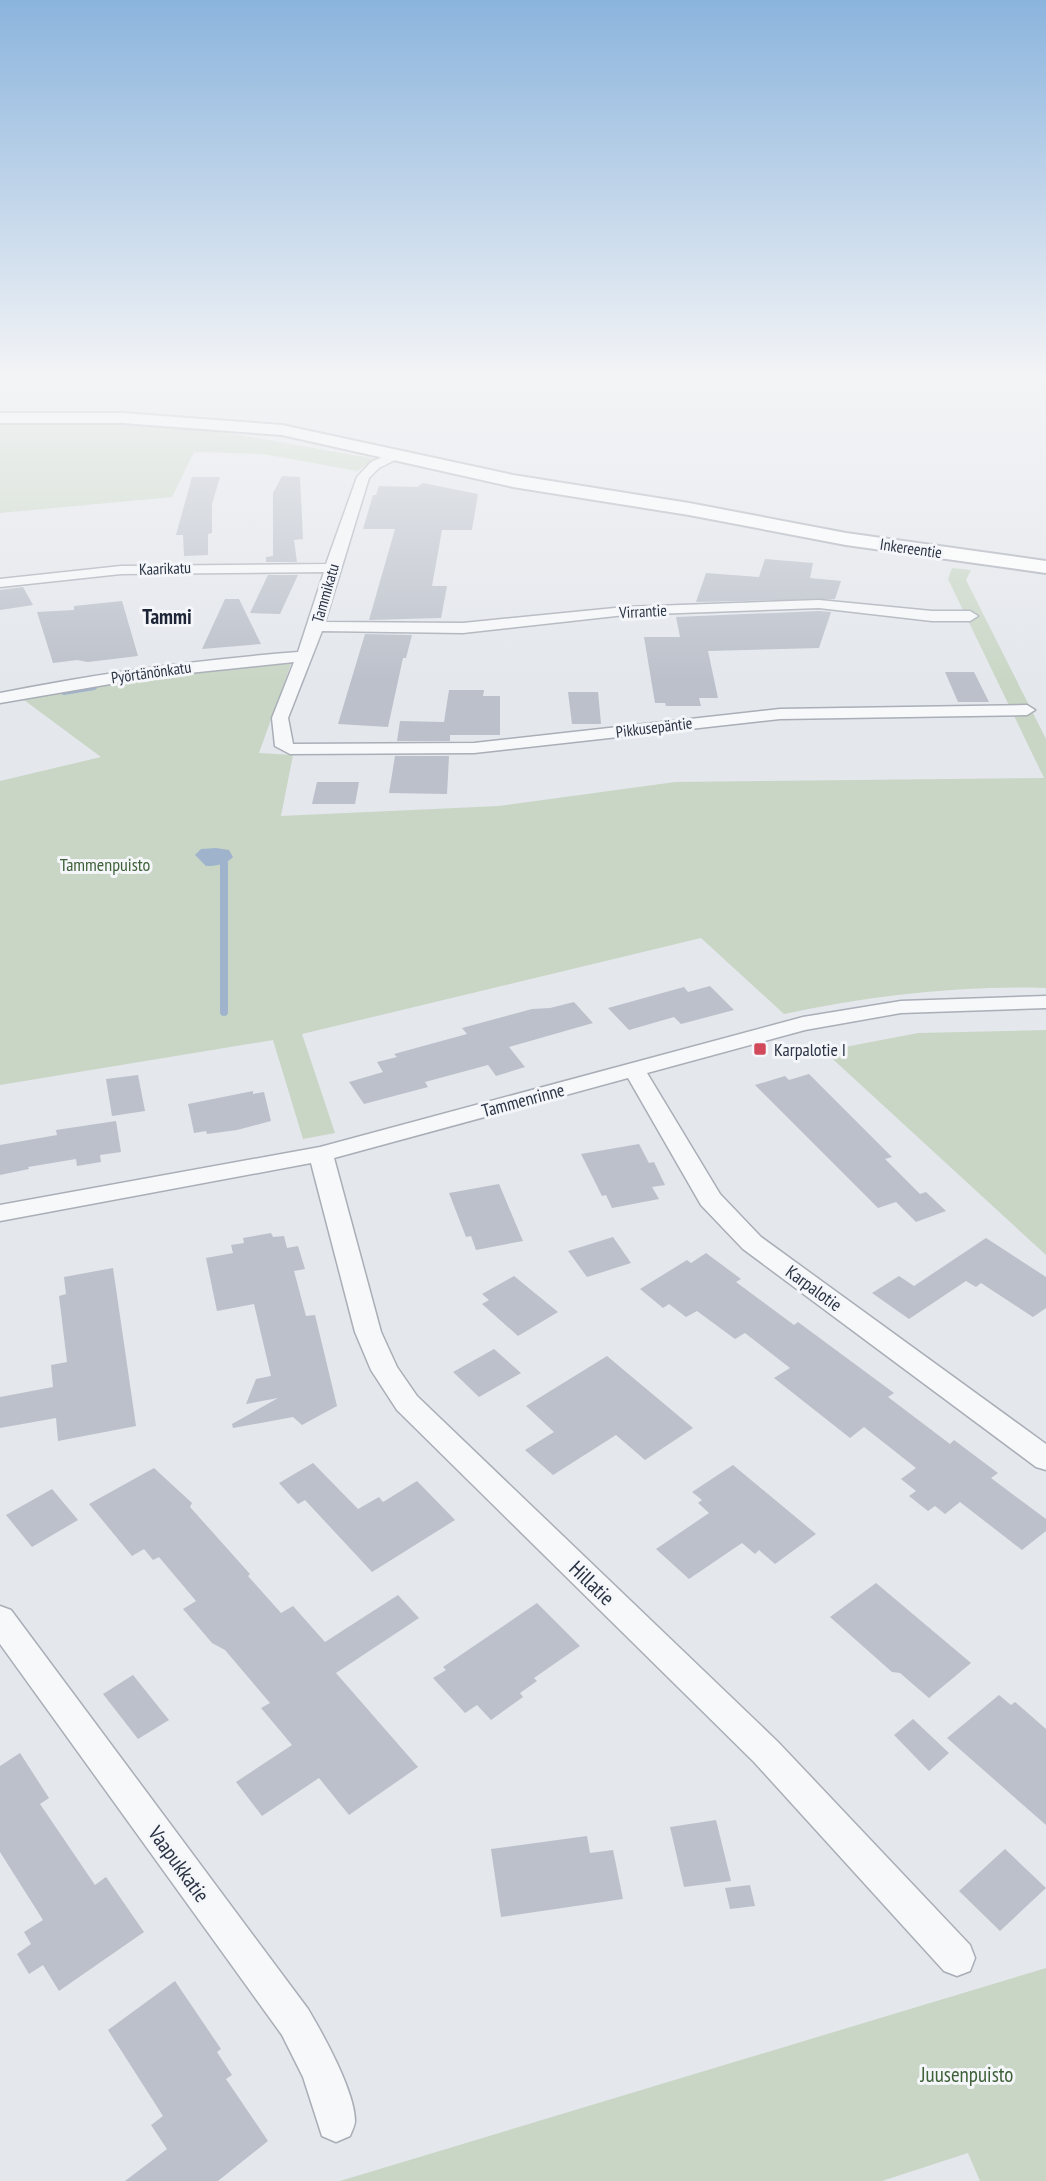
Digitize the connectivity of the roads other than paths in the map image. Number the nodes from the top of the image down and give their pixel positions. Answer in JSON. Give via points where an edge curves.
{"nodes":[{"id":1,"x":362,"y":479,"type":"edge"},
{"id":2,"x":502,"y":479,"type":"edge"},
{"id":3,"x":1046,"y":567,"type":"edge"},
{"id":4,"x":332,"y":568,"type":"junction"},
{"id":5,"x":0,"y":583,"type":"edge"},
{"id":6,"x":970,"y":617,"type":"dead end"},
{"id":7,"x":316,"y":626,"type":"junction"},
{"id":8,"x":304,"y":656,"type":"junction"},
{"id":9,"x":0,"y":698,"type":"edge"},
{"id":10,"x":1027,"y":710,"type":"dead end"},
{"id":11,"x":284,"y":746,"type":"joint"},
{"id":12,"x":1046,"y":1002,"type":"edge"},
{"id":13,"x":634,"y":1070,"type":"junction"},
{"id":14,"x":321,"y":1154,"type":"junction"},
{"id":15,"x":0,"y":1213,"type":"edge"},
{"id":16,"x":1046,"y":1459,"type":"edge"},
{"id":17,"x":0,"y":1619,"type":"edge"},
{"id":18,"x":957,"y":1958,"type":"dead end"},
{"id":19,"x":336,"y":2122,"type":"dead end"}],
"edges":[{"from":1,"to":4,"type":"street","name":"Tammikatu"},
{"from":2,"to":3,"type":"street","name":"Inkereentie","via":[[823,535]]},
{"from":4,"to":5,"type":"street","name":"Kaarikatu","via":[[121,570]]},
{"from":4,"to":7,"type":"street","name":"Tammikatu"},
{"from":6,"to":7,"type":"street","name":"Virrantie","via":[[820,604],[625,611],[463,628]]},
{"from":7,"to":8,"type":"street","name":"Tammikatu"},
{"from":8,"to":9,"type":"street","name":"Pyörtänönkatu","via":[[144,672]]},
{"from":8,"to":11,"type":"street","name":"Tammikatu","via":[[280,718]]},
{"from":10,"to":11,"type":"street","name":"Pikkusepäntie","via":[[738,716],[474,748],[304,751]]},
{"from":12,"to":13,"type":"street","name":"Tammenrinne","via":[[855,1013]]},
{"from":13,"to":14,"type":"street","name":"Tammenrinne"},
{"from":13,"to":16,"type":"street","name":"Karpalotie","via":[[710,1199],[752,1242]]},
{"from":14,"to":15,"type":"street","name":"Tammenrinne"},
{"from":14,"to":18,"type":"street","name":"Hillatie","via":[[368,1332],[407,1403],[766,1752]]},
{"from":17,"to":19,"type":"street","name":"Vaapukkatie","via":[[295,2022],[317,2060]]}]}
